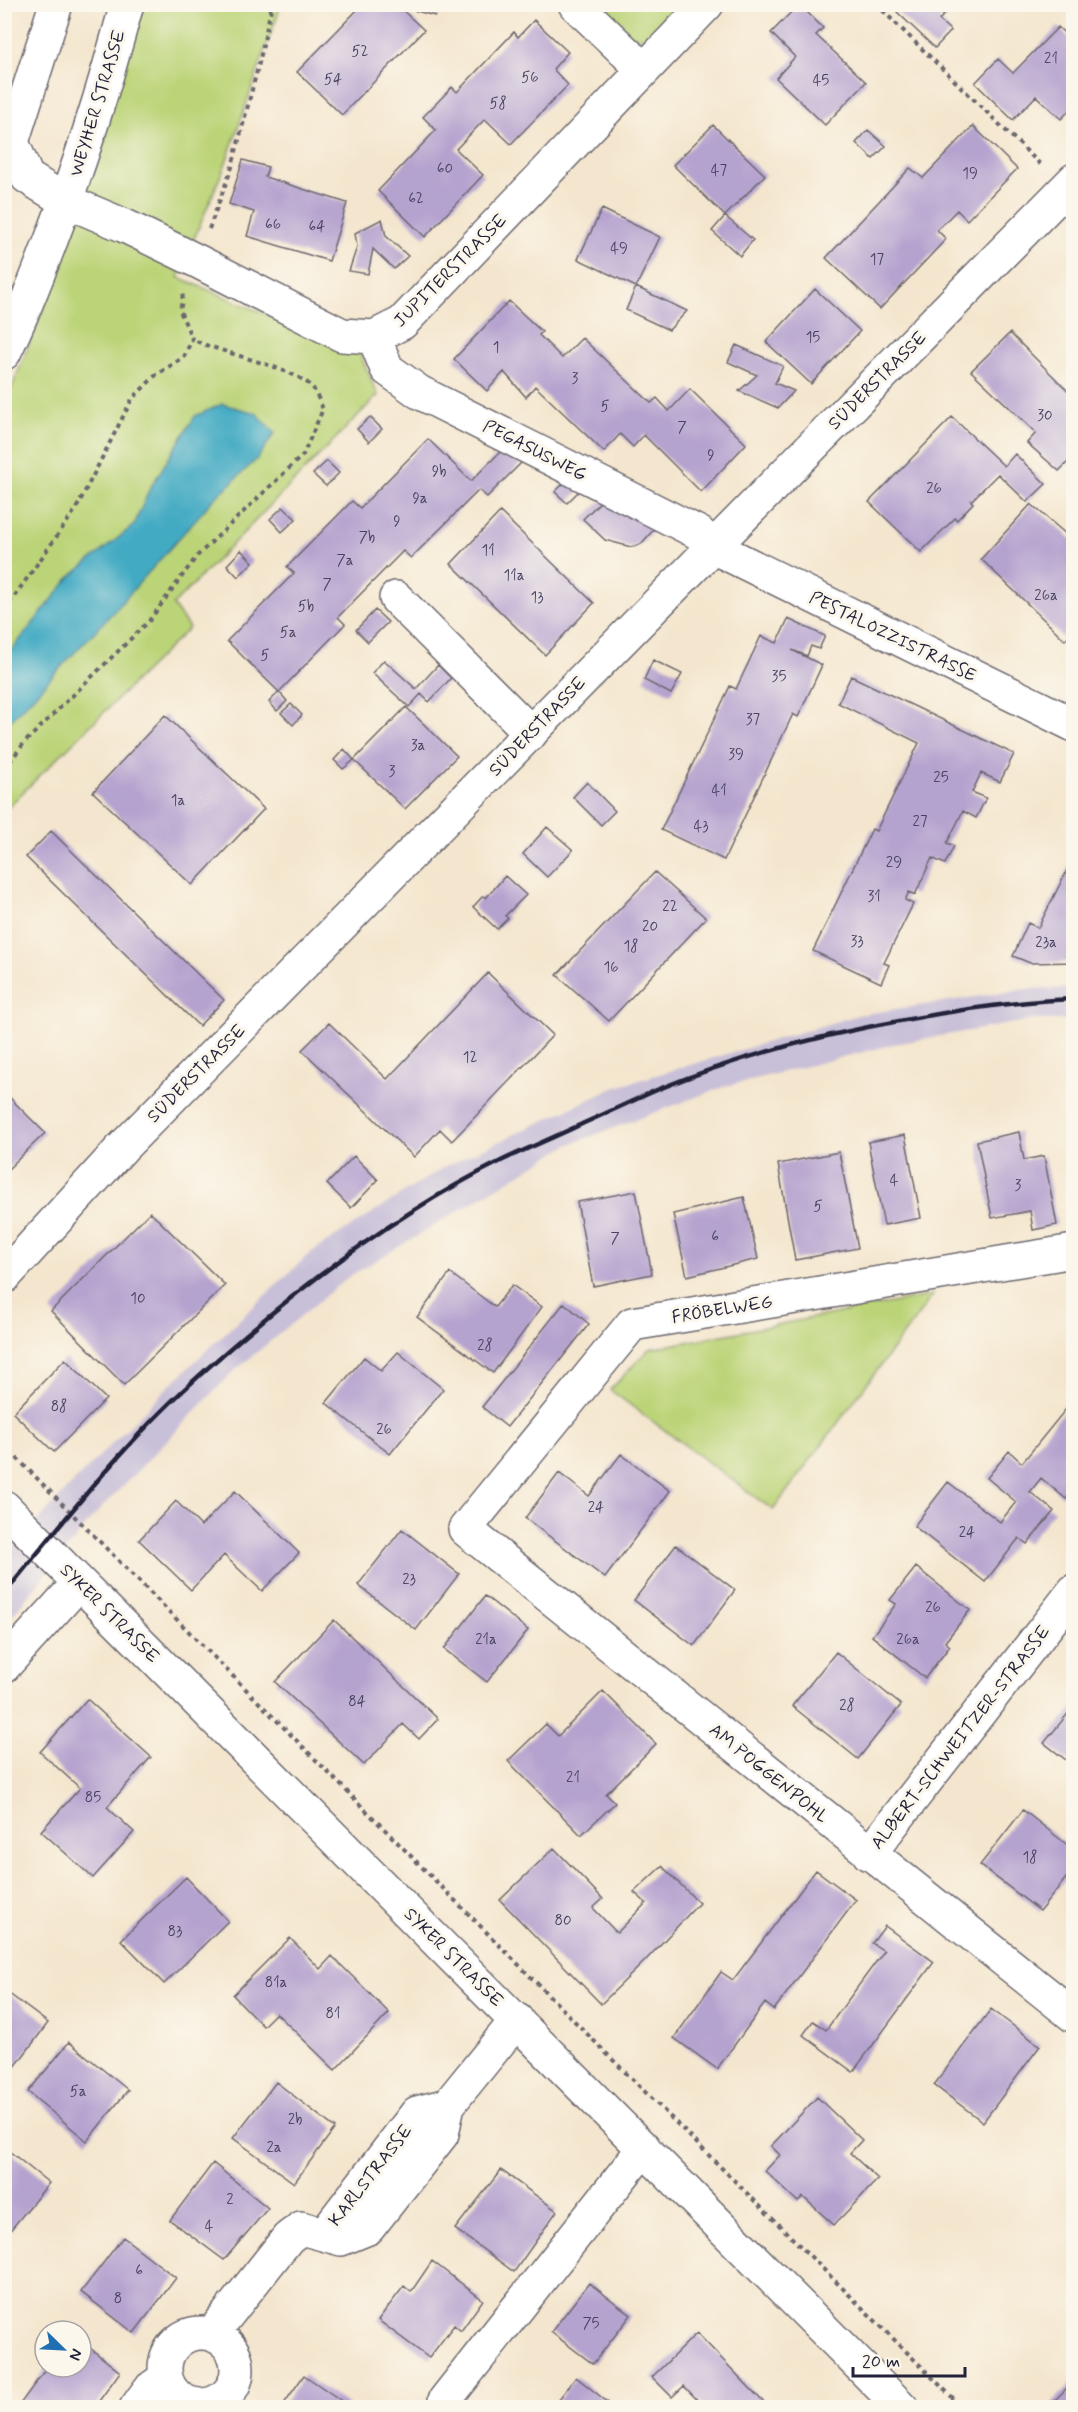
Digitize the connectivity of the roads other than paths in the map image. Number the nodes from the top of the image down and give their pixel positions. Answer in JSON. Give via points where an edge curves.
{"nodes":[{"id":1,"x":56,"y":4,"type":"edge"},
{"id":2,"x":127,"y":4,"type":"edge"},
{"id":3,"x":575,"y":4,"type":"edge"},
{"id":4,"x":706,"y":4,"type":"edge"},
{"id":5,"x":644,"y":70,"type":"junction"},
{"id":6,"x":1069,"y":184,"type":"edge"},
{"id":7,"x":66,"y":201,"type":"junction"},
{"id":8,"x":374,"y":337,"type":"junction"},
{"id":9,"x":4,"y":352,"type":"edge"},
{"id":10,"x":713,"y":546,"type":"junction"},
{"id":11,"x":396,"y":598,"type":"dead end"},
{"id":12,"x":1074,"y":724,"type":"edge"},
{"id":13,"x":531,"y":733,"type":"junction"},
{"id":14,"x":1074,"y":1251,"type":"edge"},
{"id":15,"x":4,"y":1277,"type":"edge"},
{"id":16,"x":4,"y":1507,"type":"edge"},
{"id":17,"x":465,"y":1529,"type":"joint"},
{"id":18,"x":79,"y":1583,"type":"junction"},
{"id":19,"x":1074,"y":1591,"type":"edge"},
{"id":20,"x":4,"y":1666,"type":"edge"},
{"id":21,"x":869,"y":1854,"type":"junction"},
{"id":22,"x":1074,"y":2016,"type":"edge"},
{"id":23,"x":517,"y":2020,"type":"junction"},
{"id":24,"x":644,"y":2148,"type":"junction"},
{"id":25,"x":212,"y":2334,"type":"junction"},
{"id":26,"x":165,"y":2378,"type":"junction"},
{"id":27,"x":445,"y":2400,"type":"dead end"},
{"id":28,"x":196,"y":2407,"type":"edge"},
{"id":29,"x":136,"y":2408,"type":"edge"},
{"id":30,"x":902,"y":2408,"type":"edge"}],
"edges":[{"from":1,"to":7,"type":"street","name":"WEYHER STRASSE","via":[[12,142],[27,177]]},
{"from":2,"to":7,"type":"street","name":"WEYHER STRASSE"},
{"from":3,"to":5,"type":"street"},
{"from":4,"to":5,"type":"street","name":"JUPITERSTRASSE"},
{"from":5,"to":8,"type":"street","name":"JUPITERSTRASSE","via":[[402,323]]},
{"from":6,"to":10,"type":"street","name":"SÜDERSTRASSE"},
{"from":7,"to":8,"type":"street","name":"JUPITERSTRASSE","via":[[125,226],[342,335]]},
{"from":7,"to":9,"type":"street","name":"WEYHER STRASSE"},
{"from":8,"to":10,"type":"street","name":"PEGASUSWEG","via":[[387,369],[419,392],[699,533]]},
{"from":10,"to":12,"type":"street","name":"PESTALOZZISTRASSE"},
{"from":10,"to":13,"type":"street","name":"SÜDERSTRASSE"},
{"from":11,"to":13,"type":"street"},
{"from":13,"to":15,"type":"street","name":"SÜDERSTRASSE","via":[[122,1148]]},
{"from":14,"to":17,"type":"street","name":"FRÖBELWEG","via":[[632,1324]]},
{"from":16,"to":18,"type":"street","name":"SYKER STRASSE"},
{"from":17,"to":21,"type":"street","name":"AM POGGENPOHL"},
{"from":18,"to":20,"type":"street"},
{"from":18,"to":23,"type":"street","name":"SYKER STRASSE"},
{"from":19,"to":21,"type":"street","name":"ALBERT-SCHWEITZER-STRASSE"},
{"from":21,"to":22,"type":"street","name":"AM POGGENPOHL"},
{"from":23,"to":24,"type":"street","name":"SYKER STRASSE"},
{"from":23,"to":25,"type":"street","name":"KARLSTRASSE","via":[[448,2105],[417,2114],[325,2233],[301,2228],[288,2238]]},
{"from":24,"to":27,"type":"street"},
{"from":24,"to":30,"type":"street","name":"SYKER STRASSE"},
{"from":25,"to":26,"type":"street","via":[[193,2333],[176,2342],[166,2358]]},
{"from":25,"to":28,"type":"street","via":[[227,2343],[237,2359],[237,2377],[228,2393],[214,2404]]},
{"from":26,"to":28,"type":"street","via":[[170,2390]]},
{"from":26,"to":29,"type":"street"}]}
